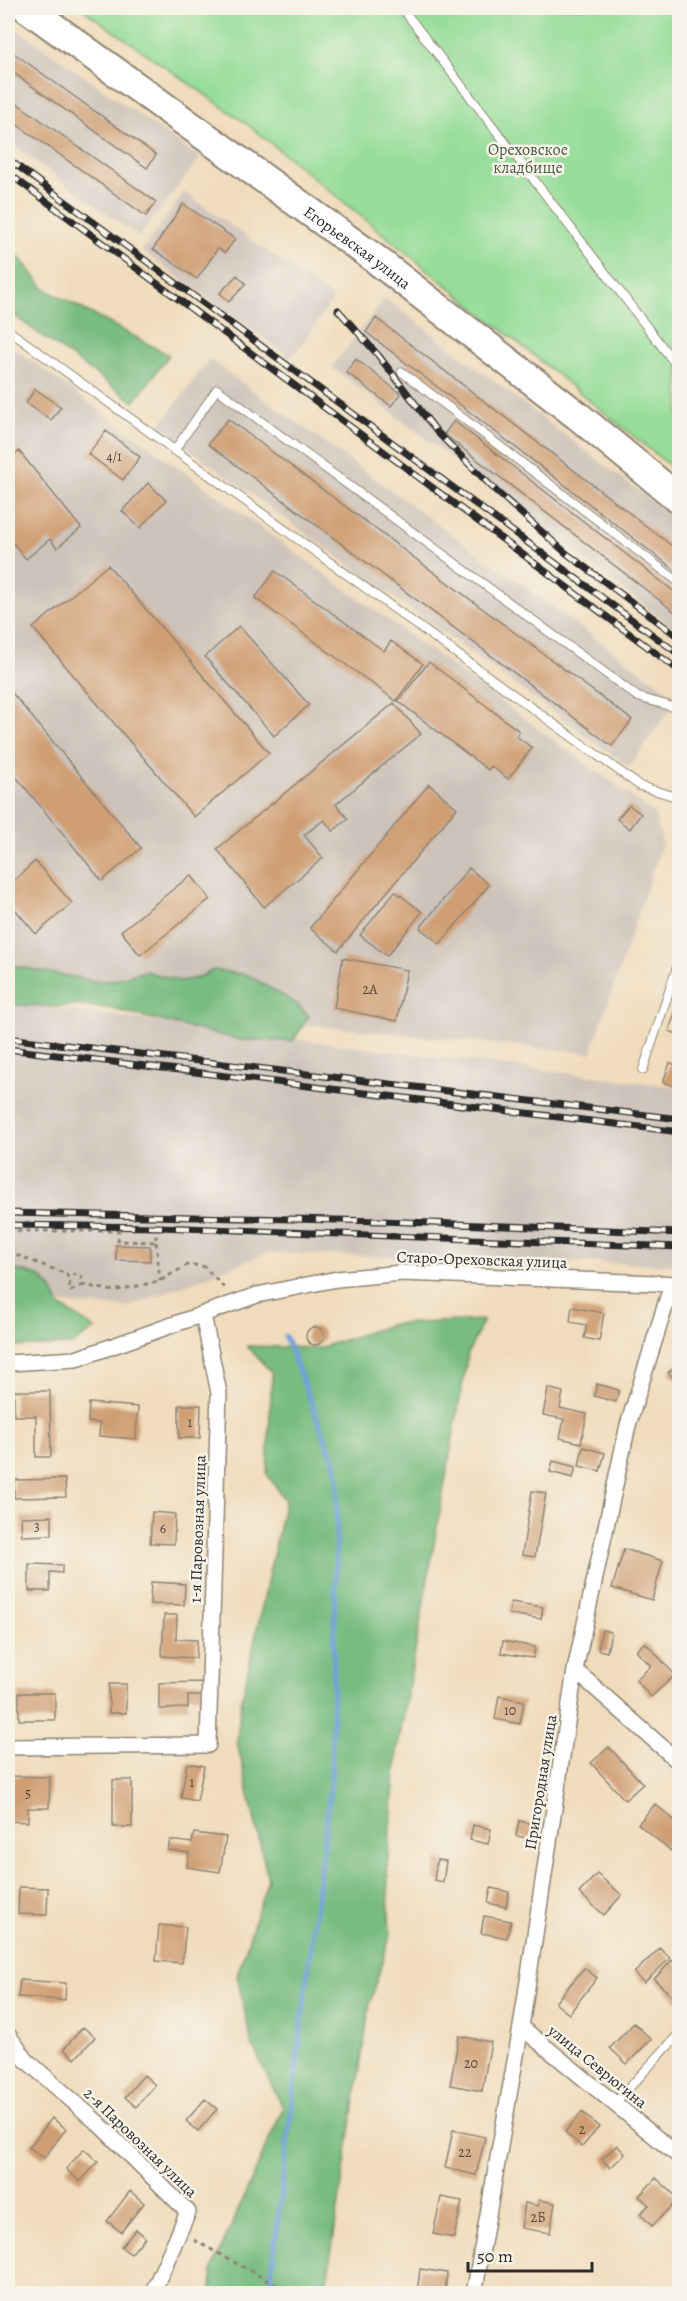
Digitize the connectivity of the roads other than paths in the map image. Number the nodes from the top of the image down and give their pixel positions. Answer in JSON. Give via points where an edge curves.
{"nodes":[{"id":1,"x":27,"y":8,"type":"edge"},
{"id":2,"x":402,"y":8,"type":"edge"},
{"id":3,"x":8,"y":330,"type":"edge"},
{"id":4,"x":680,"y":370,"type":"edge"},
{"id":5,"x":402,"y":372,"type":"dead end"},
{"id":6,"x":174,"y":451,"type":"junction"},
{"id":7,"x":680,"y":500,"type":"edge"},
{"id":8,"x":680,"y":583,"type":"edge"},
{"id":9,"x":680,"y":709,"type":"edge"},
{"id":10,"x":680,"y":798,"type":"edge"},
{"id":11,"x":680,"y":958,"type":"edge"},
{"id":12,"x":643,"y":1070,"type":"dead end"},
{"id":13,"x":676,"y":1284,"type":"edge"},
{"id":14,"x":203,"y":1315,"type":"junction"},
{"id":15,"x":8,"y":1363,"type":"edge"},
{"id":16,"x":575,"y":1670,"type":"junction"},
{"id":17,"x":8,"y":1747,"type":"edge"},
{"id":18,"x":680,"y":1763,"type":"edge"},
{"id":19,"x":521,"y":2026,"type":"junction"},
{"id":20,"x":680,"y":2033,"type":"edge"},
{"id":21,"x":8,"y":2035,"type":"edge"},
{"id":22,"x":616,"y":2102,"type":"junction"},
{"id":23,"x":680,"y":2157,"type":"edge"},
{"id":24,"x":152,"y":2294,"type":"edge"},
{"id":25,"x":474,"y":2294,"type":"edge"}],
"edges":[{"from":1,"to":7,"type":"highway","name":"Егорьевская улица","via":[[374,258]]},
{"from":2,"to":4,"type":"lane"},
{"from":3,"to":6,"type":"lane"},
{"from":5,"to":8,"type":"lane"},
{"from":6,"to":9,"type":"lane","via":[[217,388],[638,697]]},
{"from":6,"to":10,"type":"lane","via":[[640,786]]},
{"from":11,"to":12,"type":"lane"},
{"from":13,"to":14,"type":"street","name":"Старо-Ореховская улица","via":[[402,1273],[337,1279],[257,1295]]},
{"from":13,"to":16,"type":"street","name":"Пригородная улица","via":[[628,1425]]},
{"from":14,"to":15,"type":"street","name":"Старо-Ореховская улица","via":[[76,1359]]},
{"from":14,"to":17,"type":"street","name":"1-я Паровозная улица","via":[[219,1393],[208,1745]]},
{"from":16,"to":18,"type":"street"},
{"from":16,"to":19,"type":"street","name":"Пригородная улица"},
{"from":19,"to":22,"type":"street","name":"улица Севрюгина"},
{"from":19,"to":25,"type":"street","name":"Пригородная улица"},
{"from":20,"to":22,"type":"lane"},
{"from":21,"to":24,"type":"street","name":"2-я Паровозная улица","via":[[27,2060],[188,2211]]},
{"from":22,"to":23,"type":"street","name":"улица Севрюгина"}]}
